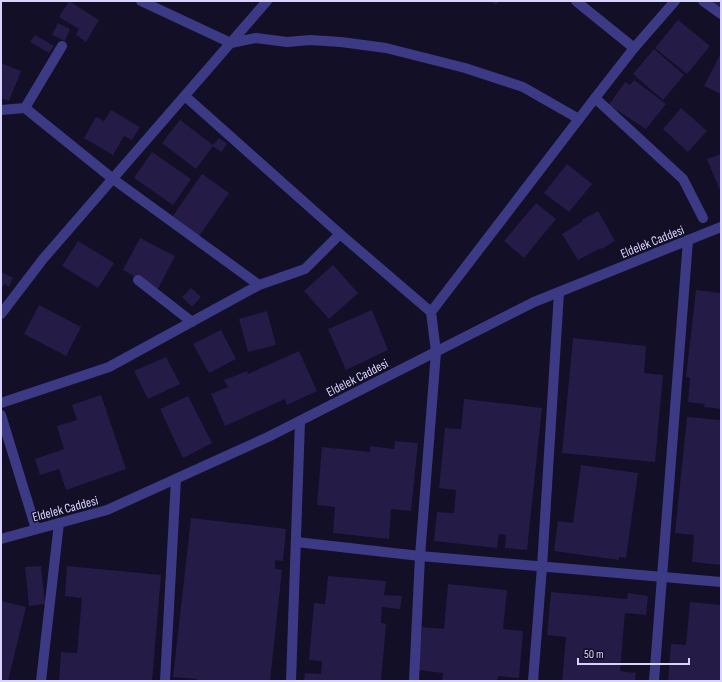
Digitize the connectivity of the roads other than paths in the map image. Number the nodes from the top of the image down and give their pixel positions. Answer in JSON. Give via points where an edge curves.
{"nodes":[{"id":1,"x":141,"y":1,"type":"edge"},
{"id":2,"x":267,"y":1,"type":"edge"},
{"id":3,"x":576,"y":1,"type":"edge"},
{"id":4,"x":675,"y":1,"type":"edge"},
{"id":5,"x":703,"y":1,"type":"edge"},
{"id":6,"x":721,"y":14,"type":"edge"},
{"id":7,"x":231,"y":43,"type":"junction"},
{"id":8,"x":62,"y":46,"type":"dead end"},
{"id":9,"x":634,"y":48,"type":"junction"},
{"id":10,"x":185,"y":96,"type":"junction"},
{"id":11,"x":595,"y":98,"type":"junction"},
{"id":12,"x":26,"y":108,"type":"junction"},
{"id":13,"x":1,"y":110,"type":"edge"},
{"id":14,"x":579,"y":119,"type":"junction"},
{"id":15,"x":113,"y":179,"type":"junction"},
{"id":16,"x":703,"y":218,"type":"dead end"},
{"id":17,"x":721,"y":227,"type":"edge"},
{"id":18,"x":340,"y":234,"type":"junction"},
{"id":19,"x":688,"y":240,"type":"junction"},
{"id":20,"x":138,"y":280,"type":"dead end"},
{"id":21,"x":259,"y":285,"type":"junction"},
{"id":22,"x":560,"y":292,"type":"junction"},
{"id":23,"x":431,"y":312,"type":"junction"},
{"id":24,"x":1,"y":314,"type":"edge"},
{"id":25,"x":192,"y":322,"type":"junction"},
{"id":26,"x":436,"y":352,"type":"junction"},
{"id":27,"x":1,"y":403,"type":"edge"},
{"id":28,"x":1,"y":415,"type":"edge"},
{"id":29,"x":300,"y":421,"type":"junction"},
{"id":30,"x":176,"y":479,"type":"junction"},
{"id":31,"x":59,"y":523,"type":"junction"},
{"id":32,"x":36,"y":529,"type":"junction"},
{"id":33,"x":1,"y":539,"type":"edge"},
{"id":34,"x":296,"y":542,"type":"junction"},
{"id":35,"x":420,"y":556,"type":"junction"},
{"id":36,"x":542,"y":567,"type":"junction"},
{"id":37,"x":662,"y":577,"type":"junction"},
{"id":38,"x":721,"y":582,"type":"edge"},
{"id":39,"x":41,"y":681,"type":"edge"},
{"id":40,"x":165,"y":681,"type":"edge"},
{"id":41,"x":291,"y":681,"type":"edge"},
{"id":42,"x":414,"y":681,"type":"edge"},
{"id":43,"x":533,"y":681,"type":"edge"},
{"id":44,"x":654,"y":681,"type":"edge"}],
"edges":[{"from":1,"to":7,"type":"street"},
{"from":2,"to":7,"type":"street"},
{"from":3,"to":9,"type":"street"},
{"from":4,"to":9,"type":"street"},
{"from":5,"to":6,"type":"street"},
{"from":7,"to":10,"type":"street"},
{"from":7,"to":14,"type":"street","via":[[256,38],[287,42],[341,42],[386,48],[465,68],[523,87]]},
{"from":8,"to":12,"type":"street"},
{"from":9,"to":11,"type":"street"},
{"from":10,"to":15,"type":"street"},
{"from":10,"to":18,"type":"street"},
{"from":11,"to":14,"type":"street"},
{"from":11,"to":16,"type":"street","via":[[683,179]]},
{"from":12,"to":13,"type":"street"},
{"from":12,"to":15,"type":"street"},
{"from":14,"to":23,"type":"street"},
{"from":15,"to":21,"type":"street"},
{"from":15,"to":24,"type":"street","via":[[43,259]]},
{"from":17,"to":19,"type":"street","name":"Eldelek Caddesi"},
{"from":18,"to":21,"type":"street","via":[[305,269]]},
{"from":18,"to":23,"type":"street"},
{"from":19,"to":22,"type":"street","name":"Eldelek Caddesi"},
{"from":19,"to":37,"type":"street"},
{"from":20,"to":25,"type":"street"},
{"from":21,"to":25,"type":"street"},
{"from":22,"to":26,"type":"street","name":"Eldelek Caddesi","via":[[534,302]]},
{"from":22,"to":36,"type":"street"},
{"from":23,"to":26,"type":"street"},
{"from":25,"to":27,"type":"street","via":[[109,367]]},
{"from":26,"to":29,"type":"street","name":"Eldelek Caddesi"},
{"from":26,"to":35,"type":"street"},
{"from":28,"to":32,"type":"street"},
{"from":29,"to":30,"type":"street","name":"Eldelek Caddesi"},
{"from":29,"to":34,"type":"street"},
{"from":30,"to":31,"type":"street","name":"Eldelek Caddesi","via":[[107,510]]},
{"from":30,"to":40,"type":"street"},
{"from":31,"to":32,"type":"street","name":"Eldelek Caddesi"},
{"from":31,"to":39,"type":"street"},
{"from":32,"to":33,"type":"street","name":"Eldelek Caddesi"},
{"from":34,"to":35,"type":"street"},
{"from":34,"to":41,"type":"street"},
{"from":35,"to":36,"type":"street"},
{"from":35,"to":42,"type":"street"},
{"from":36,"to":37,"type":"street"},
{"from":36,"to":43,"type":"street"},
{"from":37,"to":38,"type":"street"},
{"from":37,"to":44,"type":"street"}]}
